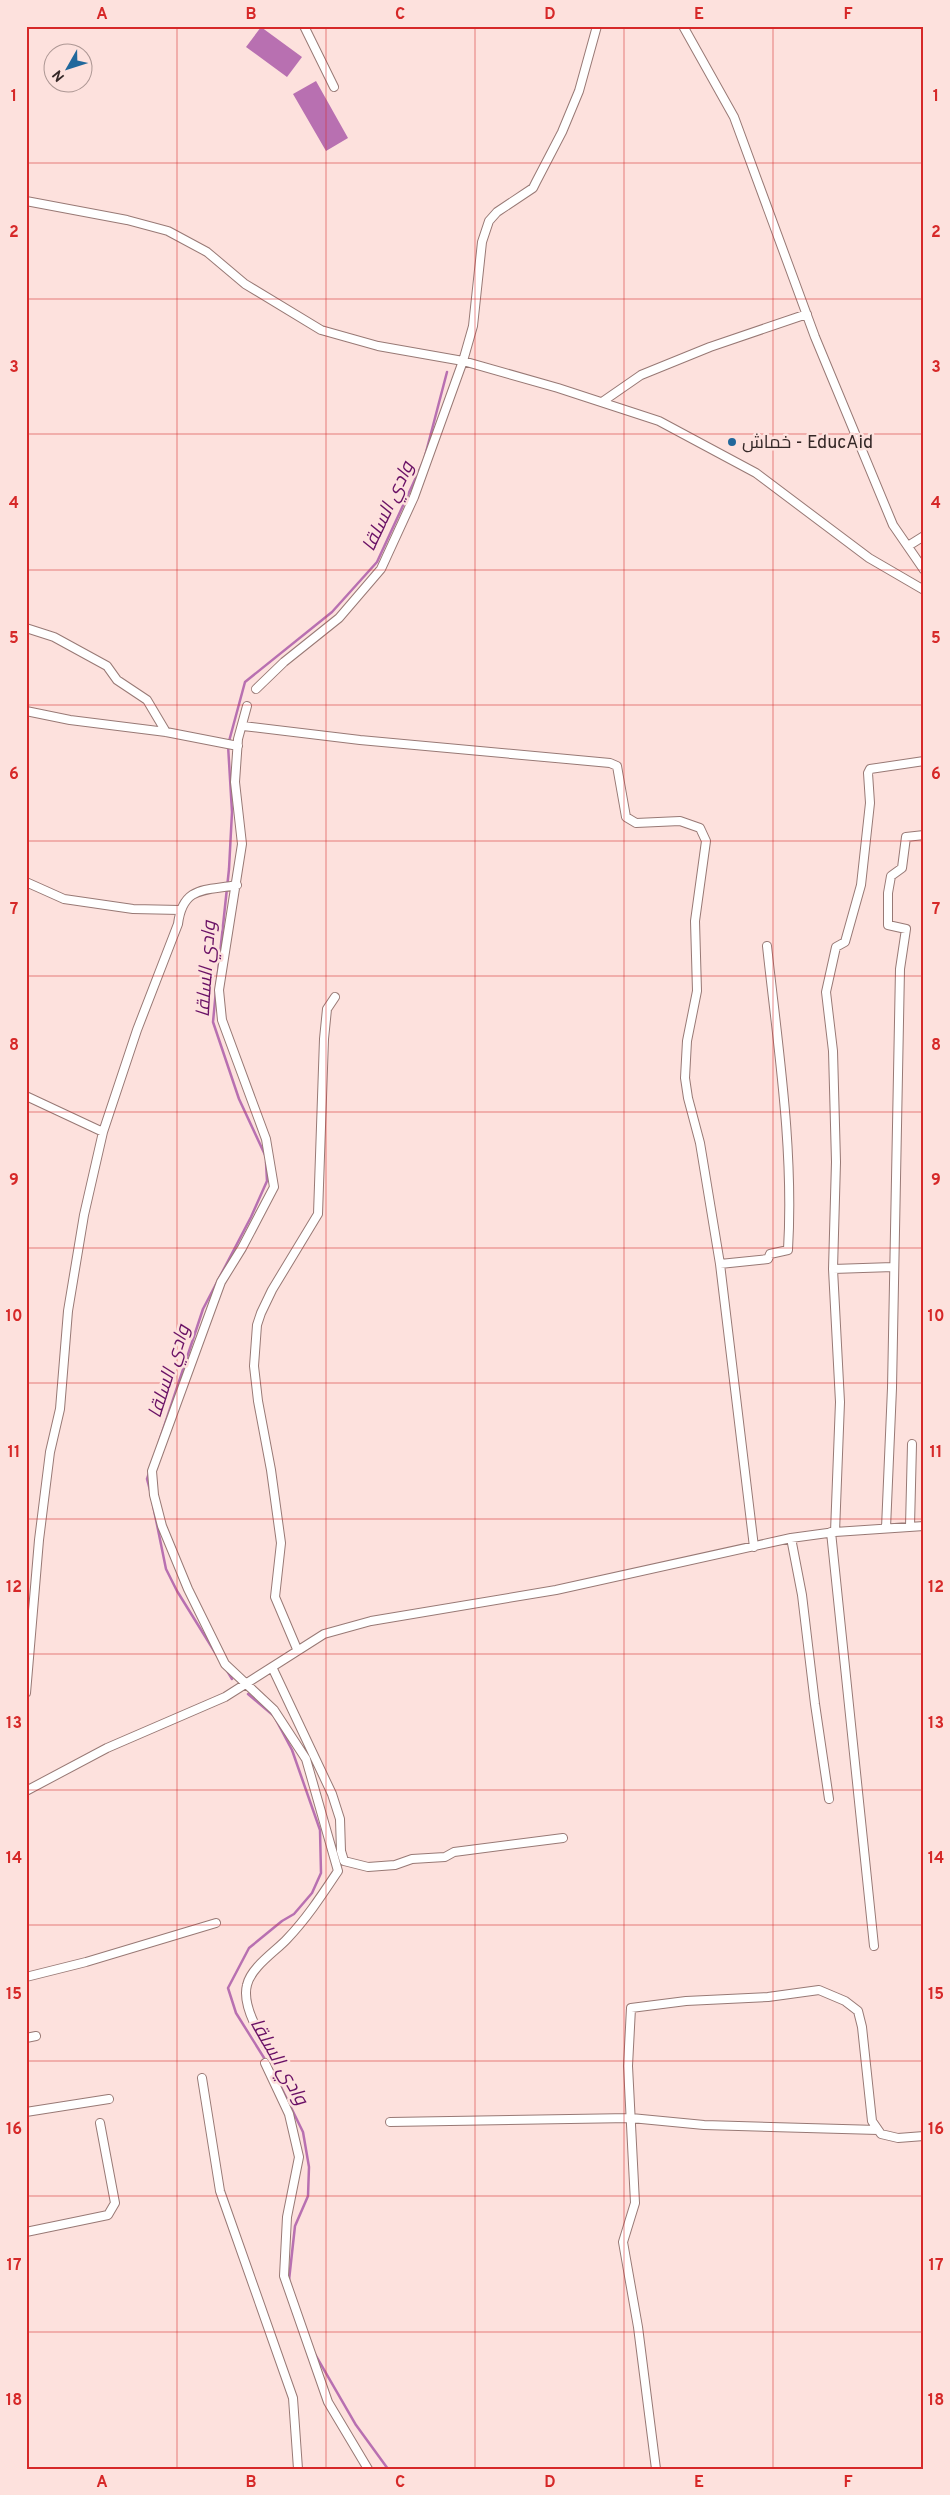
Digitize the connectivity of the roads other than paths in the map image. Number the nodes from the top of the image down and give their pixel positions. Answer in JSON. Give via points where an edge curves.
{"nodes":[{"id":1,"x":304,"y":26,"type":"edge"},
{"id":2,"x":597,"y":26,"type":"edge"},
{"id":3,"x":683,"y":26,"type":"edge"},
{"id":4,"x":334,"y":87,"type":"dead end"},
{"id":5,"x":26,"y":201,"type":"edge"},
{"id":6,"x":808,"y":314,"type":"junction"},
{"id":7,"x":463,"y":361,"type":"junction"},
{"id":8,"x":602,"y":402,"type":"junction"},
{"id":9,"x":924,"y":536,"type":"edge"},
{"id":10,"x":908,"y":546,"type":"junction"},
{"id":11,"x":924,"y":570,"type":"edge"},
{"id":12,"x":924,"y":590,"type":"edge"},
{"id":13,"x":26,"y":628,"type":"edge"},
{"id":14,"x":256,"y":689,"type":"dead end"},
{"id":15,"x":247,"y":706,"type":"dead end"},
{"id":16,"x":26,"y":711,"type":"edge"},
{"id":17,"x":243,"y":726,"type":"junction"},
{"id":18,"x":166,"y":732,"type":"junction"},
{"id":19,"x":238,"y":746,"type":"junction"},
{"id":20,"x":924,"y":760,"type":"edge"},
{"id":21,"x":924,"y":835,"type":"edge"},
{"id":22,"x":26,"y":882,"type":"edge"},
{"id":23,"x":237,"y":885,"type":"junction"},
{"id":24,"x":180,"y":910,"type":"junction"},
{"id":25,"x":767,"y":946,"type":"dead end"},
{"id":26,"x":335,"y":997,"type":"dead end"},
{"id":27,"x":26,"y":1096,"type":"edge"},
{"id":28,"x":103,"y":1132,"type":"junction"},
{"id":29,"x":720,"y":1264,"type":"junction"},
{"id":30,"x":893,"y":1267,"type":"junction"},
{"id":31,"x":833,"y":1269,"type":"junction"},
{"id":32,"x":912,"y":1444,"type":"dead end"},
{"id":33,"x":910,"y":1526,"type":"junction"},
{"id":34,"x":924,"y":1526,"type":"edge"},
{"id":35,"x":886,"y":1528,"type":"junction"},
{"id":36,"x":833,"y":1532,"type":"junction"},
{"id":37,"x":791,"y":1538,"type":"junction"},
{"id":38,"x":754,"y":1547,"type":"junction"},
{"id":39,"x":297,"y":1649,"type":"junction"},
{"id":40,"x":272,"y":1667,"type":"junction"},
{"id":41,"x":245,"y":1684,"type":"junction"},
{"id":42,"x":26,"y":1694,"type":"edge"},
{"id":43,"x":26,"y":1791,"type":"edge"},
{"id":44,"x":829,"y":1799,"type":"dead end"},
{"id":45,"x":563,"y":1838,"type":"dead end"},
{"id":46,"x":216,"y":1923,"type":"dead end"},
{"id":47,"x":874,"y":1946,"type":"dead end"},
{"id":48,"x":26,"y":1977,"type":"edge"},
{"id":49,"x":36,"y":2036,"type":"dead end"},
{"id":50,"x":26,"y":2038,"type":"edge"},
{"id":51,"x":275,"y":2059,"type":"dead end"},
{"id":52,"x":265,"y":2063,"type":"dead end"},
{"id":53,"x":202,"y":2078,"type":"dead end"},
{"id":54,"x":109,"y":2099,"type":"dead end"},
{"id":55,"x":26,"y":2112,"type":"edge"},
{"id":56,"x":631,"y":2118,"type":"junction"},
{"id":57,"x":390,"y":2122,"type":"dead end"},
{"id":58,"x":100,"y":2123,"type":"dead end"},
{"id":59,"x":878,"y":2130,"type":"junction"},
{"id":60,"x":924,"y":2136,"type":"edge"},
{"id":61,"x":26,"y":2232,"type":"edge"},
{"id":62,"x":298,"y":2469,"type":"edge"},
{"id":63,"x":368,"y":2469,"type":"edge"},
{"id":64,"x":656,"y":2469,"type":"edge"}],
"edges":[{"from":1,"to":4,"type":"street"},
{"from":2,"to":7,"type":"street","via":[[580,91],[533,188],[489,221],[482,242],[474,326]]},
{"from":3,"to":6,"type":"street","via":[[734,117]]},
{"from":5,"to":7,"type":"street","via":[[168,231],[207,252],[245,284],[321,330],[378,346]]},
{"from":6,"to":8,"type":"street","via":[[710,347],[642,375]]},
{"from":6,"to":10,"type":"street","via":[[893,526]]},
{"from":7,"to":8,"type":"street"},
{"from":7,"to":14,"type":"street","via":[[414,497],[381,569],[339,618]]},
{"from":8,"to":12,"type":"street","via":[[659,421],[756,473],[869,558]]},
{"from":9,"to":10,"type":"street"},
{"from":10,"to":11,"type":"street"},
{"from":13,"to":18,"type":"street","via":[[54,638],[107,666],[118,680],[147,700]]},
{"from":15,"to":17,"type":"street"},
{"from":16,"to":18,"type":"street"},
{"from":17,"to":19,"type":"street"},
{"from":17,"to":29,"type":"street","via":[[610,763],[617,766],[626,817],[636,823],[680,821],[700,828],[706,841],[695,921],[697,991],[687,1041],[685,1078],[700,1143]]},
{"from":18,"to":19,"type":"street"},
{"from":19,"to":23,"type":"street","via":[[235,782],[242,844]]},
{"from":20,"to":31,"type":"street","via":[[870,769],[868,773],[870,803],[861,885],[845,942],[836,947],[826,992],[833,1051],[836,1162]]},
{"from":21,"to":30,"type":"street","via":[[906,837],[902,868],[891,876],[888,893],[888,926],[906,929],[900,969]]},
{"from":22,"to":24,"type":"street","via":[[64,899],[133,909]]},
{"from":23,"to":24,"type":"street","via":[[200,890],[185,899]]},
{"from":23,"to":41,"type":"street","via":[[219,990],[222,1020],[266,1139],[274,1187],[221,1282],[152,1471],[162,1526],[188,1589],[225,1664]]},
{"from":24,"to":28,"type":"street","via":[[178,924],[137,1030]]},
{"from":25,"to":29,"type":"street","via":[[786,1134],[788,1250],[770,1254],[768,1259]]},
{"from":26,"to":39,"type":"street","via":[[327,1009],[324,1039],[318,1214],[261,1313],[254,1366],[281,1543],[275,1597]]},
{"from":27,"to":28,"type":"street"},
{"from":28,"to":42,"type":"street","via":[[84,1215],[68,1311],[64,1380],[50,1452],[39,1540]]},
{"from":29,"to":38,"type":"street"},
{"from":30,"to":31,"type":"street"},
{"from":30,"to":35,"type":"street"},
{"from":31,"to":36,"type":"street","via":[[840,1402]]},
{"from":32,"to":33,"type":"street"},
{"from":33,"to":34,"type":"street"},
{"from":33,"to":35,"type":"street"},
{"from":35,"to":36,"type":"street"},
{"from":36,"to":37,"type":"street"},
{"from":36,"to":47,"type":"street"},
{"from":37,"to":38,"type":"street"},
{"from":37,"to":44,"type":"street","via":[[802,1595]]},
{"from":38,"to":39,"type":"street","via":[[556,1590],[371,1621],[324,1634]]},
{"from":39,"to":40,"type":"street"},
{"from":40,"to":41,"type":"street"},
{"from":40,"to":45,"type":"street","via":[[332,1794],[340,1819],[344,1861],[368,1866],[395,1865],[412,1859],[445,1857],[454,1852]]},
{"from":41,"to":43,"type":"street","via":[[225,1697],[107,1748]]},
{"from":41,"to":51,"type":"street","via":[[274,1710],[306,1759],[338,1871],[316,1906],[286,1941],[267,1956],[247,1984],[253,2019]]},
{"from":46,"to":48,"type":"street"},
{"from":49,"to":50,"type":"street"},
{"from":52,"to":63,"type":"street","via":[[289,2114],[299,2157],[287,2217],[284,2276],[328,2402]]},
{"from":53,"to":62,"type":"street","via":[[220,2191],[293,2398]]},
{"from":54,"to":55,"type":"street"},
{"from":56,"to":57,"type":"street"},
{"from":56,"to":59,"type":"street","via":[[704,2125]]},
{"from":56,"to":59,"type":"street","via":[[628,2066],[631,2008],[819,1990],[845,2001],[858,2012],[872,2121]]},
{"from":56,"to":64,"type":"street","via":[[635,2203],[623,2242],[638,2327]]},
{"from":58,"to":61,"type":"street","via":[[115,2203],[108,2215]]},
{"from":59,"to":60,"type":"street","via":[[881,2134],[898,2138]]}]}
